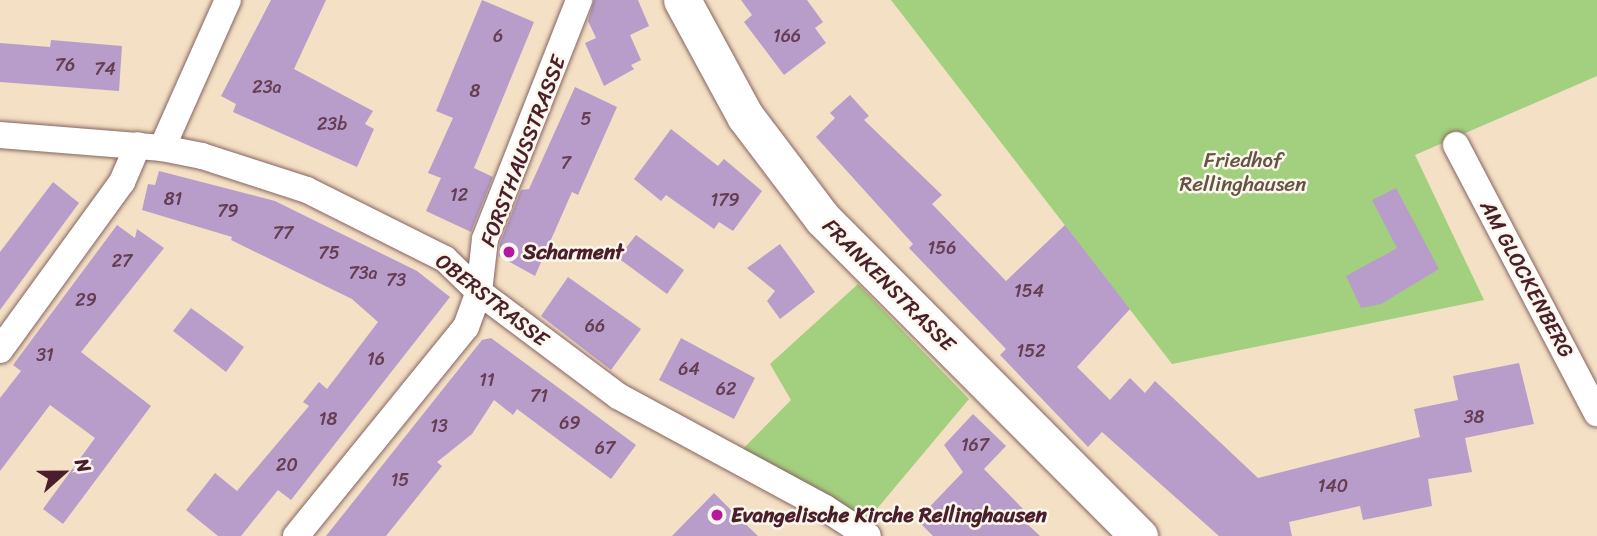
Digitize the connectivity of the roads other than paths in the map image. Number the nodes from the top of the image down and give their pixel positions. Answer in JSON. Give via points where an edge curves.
{"nodes":[{"id":1,"x":228,"y":0,"type":"edge"},
{"id":2,"x":579,"y":0,"type":"edge"},
{"id":3,"x":682,"y":0,"type":"edge"},
{"id":4,"x":0,"y":135,"type":"edge"},
{"id":5,"x":1456,"y":145,"type":"dead end"},
{"id":6,"x":150,"y":147,"type":"junction"},
{"id":7,"x":479,"y":292,"type":"junction"},
{"id":8,"x":0,"y":350,"type":"edge"},
{"id":9,"x":1597,"y":413,"type":"edge"},
{"id":10,"x":296,"y":536,"type":"edge"},
{"id":11,"x":868,"y":536,"type":"edge"},
{"id":12,"x":1139,"y":536,"type":"edge"}],
"edges":[{"from":1,"to":6,"type":"street"},
{"from":2,"to":7,"type":"street","name":"FORSTHAUSSTRASSE","via":[[485,240]]},
{"from":3,"to":12,"type":"main road","name":"FRANKENSTRASSE","via":[[745,116],[823,219]]},
{"from":4,"to":6,"type":"street","name":"OBERSTRASSE"},
{"from":5,"to":9,"type":"street","name":"AM GLOCKENBERG"},
{"from":6,"to":7,"type":"street","name":"OBERSTRASSE","via":[[202,156],[307,190],[445,259]]},
{"from":6,"to":8,"type":"street"},
{"from":7,"to":10,"type":"street","name":"FORSTHAUSSTRASSE","via":[[466,327]]},
{"from":7,"to":11,"type":"street","name":"OBERSTRASSE","via":[[618,396]]}]}
